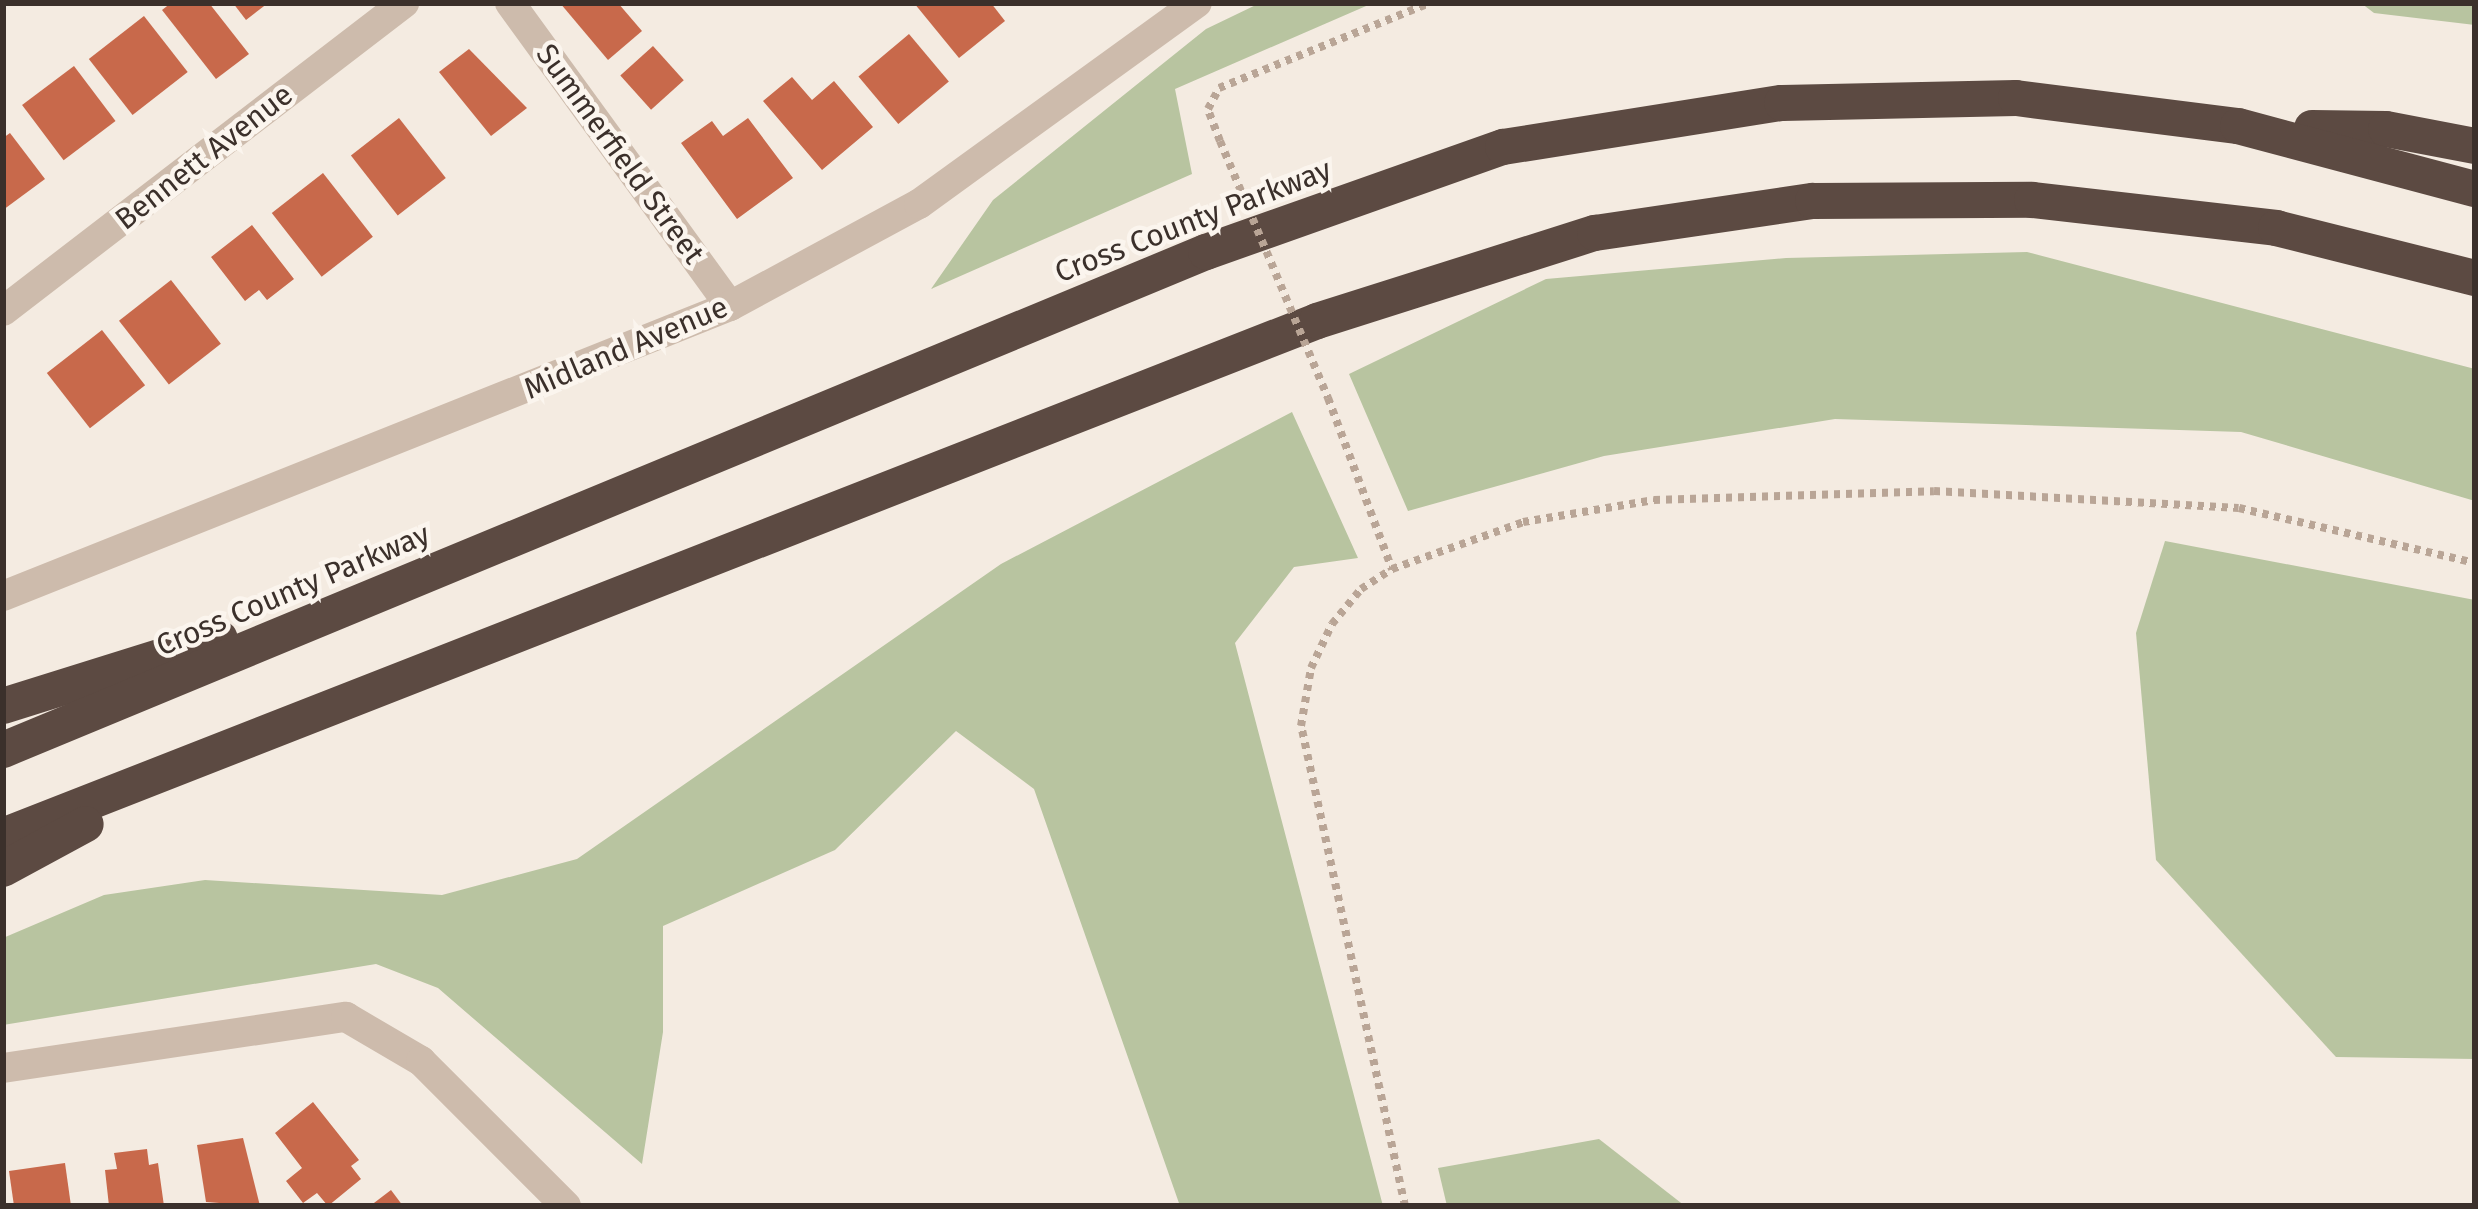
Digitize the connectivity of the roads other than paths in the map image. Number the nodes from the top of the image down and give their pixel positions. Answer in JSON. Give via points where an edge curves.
{"nodes":[{"id":1,"x":404,"y":3,"type":"edge"},
{"id":2,"x":510,"y":3,"type":"edge"},
{"id":3,"x":1197,"y":3,"type":"edge"},
{"id":4,"x":2238,"y":126,"type":"junction"},
{"id":5,"x":2475,"y":146,"type":"edge"},
{"id":6,"x":2475,"y":189,"type":"edge"},
{"id":7,"x":2475,"y":278,"type":"edge"},
{"id":8,"x":730,"y":306,"type":"junction"},
{"id":9,"x":3,"y":311,"type":"edge"},
{"id":10,"x":374,"y":595,"type":"junction"},
{"id":11,"x":3,"y":596,"type":"edge"},
{"id":12,"x":3,"y":706,"type":"edge"},
{"id":13,"x":3,"y":750,"type":"edge"},
{"id":14,"x":221,"y":750,"type":"junction"},
{"id":15,"x":3,"y":836,"type":"edge"},
{"id":16,"x":3,"y":869,"type":"edge"},
{"id":17,"x":3,"y":1068,"type":"edge"},
{"id":18,"x":566,"y":1206,"type":"edge"}],
"edges":[{"from":1,"to":9,"type":"street","name":"Bennett Avenue"},
{"from":2,"to":8,"type":"street","name":"Summerfield Street"},
{"from":3,"to":8,"type":"street","name":"Midland Avenue","via":[[919,204]]},
{"from":4,"to":5,"type":"highway","via":[[2386,129]]},
{"from":4,"to":6,"type":"highway","name":"Cross County Parkway"},
{"from":4,"to":10,"type":"highway","name":"Cross County Parkway","via":[[2039,100],[1853,97],[1711,110],[1503,147],[1205,252]]},
{"from":7,"to":14,"type":"highway","via":[[2276,228],[2032,200],[1813,201],[1595,233],[1383,296]]},
{"from":8,"to":11,"type":"street","name":"Midland Avenue"},
{"from":10,"to":12,"type":"highway"},
{"from":10,"to":13,"type":"highway","name":"Cross County Parkway"},
{"from":14,"to":15,"type":"highway"},
{"from":14,"to":16,"type":"highway"},
{"from":17,"to":18,"type":"street","via":[[346,1017],[421,1061]]}]}
